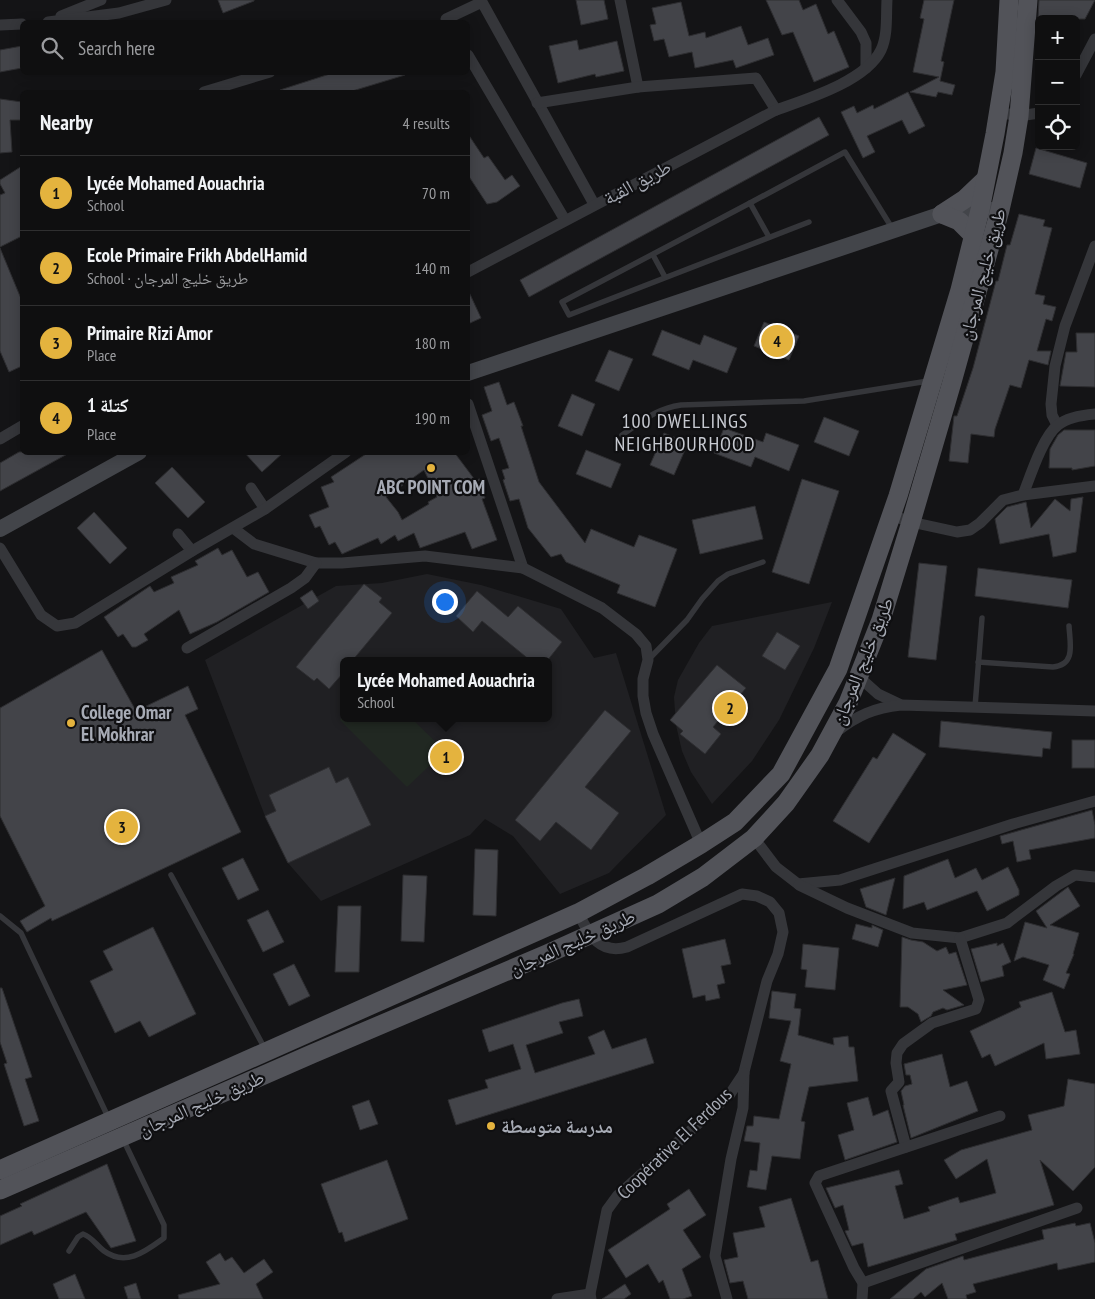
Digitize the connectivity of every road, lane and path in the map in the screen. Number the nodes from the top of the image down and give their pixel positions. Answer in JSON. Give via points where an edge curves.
{"nodes":[{"id":1,"x":101,"y":0,"type":"edge"},
{"id":2,"x":166,"y":0,"type":"edge"},
{"id":3,"x":620,"y":0,"type":"edge"},
{"id":4,"x":837,"y":0,"type":"edge"},
{"id":5,"x":887,"y":0,"type":"edge"},
{"id":6,"x":1010,"y":0,"type":"edge"},
{"id":7,"x":1028,"y":0,"type":"edge"},
{"id":8,"x":50,"y":20,"type":"edge"},
{"id":9,"x":64,"y":20,"type":"edge"},
{"id":10,"x":449,"y":20,"type":"edge"},
{"id":11,"x":20,"y":24,"type":"edge"},
{"id":12,"x":0,"y":25,"type":"edge"},
{"id":13,"x":1095,"y":39,"type":"edge"},
{"id":14,"x":470,"y":58,"type":"edge"},
{"id":15,"x":1080,"y":67,"type":"edge"},
{"id":16,"x":866,"y":68,"type":"junction"},
{"id":17,"x":260,"y":75,"type":"edge"},
{"id":18,"x":638,"y":87,"type":"junction"},
{"id":19,"x":211,"y":90,"type":"edge"},
{"id":20,"x":538,"y":103,"type":"junction"},
{"id":21,"x":776,"y":110,"type":"junction"},
{"id":22,"x":998,"y":112,"type":"junction"},
{"id":23,"x":1035,"y":114,"type":"edge"},
{"id":24,"x":1019,"y":116,"type":"junction"},
{"id":25,"x":986,"y":180,"type":"junction"},
{"id":26,"x":594,"y":204,"type":"junction"},
{"id":27,"x":750,"y":204,"type":"junction"},
{"id":28,"x":980,"y":210,"type":"junction"},
{"id":29,"x":1000,"y":210,"type":"junction"},
{"id":30,"x":942,"y":214,"type":"junction"},
{"id":31,"x":565,"y":220,"type":"junction"},
{"id":32,"x":809,"y":222,"type":"dead end"},
{"id":33,"x":893,"y":230,"type":"junction"},
{"id":34,"x":973,"y":235,"type":"junction"},
{"id":35,"x":769,"y":237,"type":"junction"},
{"id":36,"x":1095,"y":246,"type":"edge"},
{"id":37,"x":653,"y":255,"type":"junction"},
{"id":38,"x":470,"y":271,"type":"edge"},
{"id":39,"x":665,"y":277,"type":"junction"},
{"id":40,"x":470,"y":371,"type":"edge"},
{"id":41,"x":942,"y":381,"type":"junction"},
{"id":42,"x":470,"y":409,"type":"edge"},
{"id":43,"x":1095,"y":414,"type":"edge"},
{"id":44,"x":1057,"y":425,"type":"junction"},
{"id":45,"x":20,"y":427,"type":"edge"},
{"id":46,"x":622,"y":435,"type":"dead end"},
{"id":47,"x":0,"y":438,"type":"edge"},
{"id":48,"x":134,"y":455,"type":"edge"},
{"id":49,"x":342,"y":455,"type":"edge"},
{"id":50,"x":1095,"y":486,"type":"edge"},
{"id":51,"x":251,"y":488,"type":"dead end"},
{"id":52,"x":1023,"y":494,"type":"junction"},
{"id":53,"x":265,"y":509,"type":"junction"},
{"id":54,"x":891,"y":515,"type":"junction"},
{"id":55,"x":911,"y":522,"type":"junction"},
{"id":56,"x":233,"y":528,"type":"junction"},
{"id":57,"x":0,"y":529,"type":"edge"},
{"id":58,"x":178,"y":534,"type":"dead end"},
{"id":59,"x":0,"y":548,"type":"edge"},
{"id":60,"x":192,"y":551,"type":"junction"},
{"id":61,"x":763,"y":562,"type":"dead end"},
{"id":62,"x":316,"y":563,"type":"junction"},
{"id":63,"x":523,"y":568,"type":"junction"},
{"id":64,"x":982,"y":618,"type":"dead end"},
{"id":65,"x":1069,"y":626,"type":"dead end"},
{"id":66,"x":187,"y":648,"type":"dead end"},
{"id":67,"x":648,"y":660,"type":"junction"},
{"id":68,"x":978,"y":662,"type":"junction"},
{"id":69,"x":859,"y":677,"type":"junction"},
{"id":70,"x":901,"y":704,"type":"junction"},
{"id":71,"x":975,"y":707,"type":"junction"},
{"id":72,"x":1095,"y":711,"type":"edge"},
{"id":73,"x":809,"y":725,"type":"junction"},
{"id":74,"x":831,"y":736,"type":"junction"},
{"id":75,"x":1095,"y":801,"type":"edge"},
{"id":76,"x":754,"y":838,"type":"junction"},
{"id":77,"x":701,"y":844,"type":"junction"},
{"id":78,"x":171,"y":875,"type":"dead end"},
{"id":79,"x":1095,"y":877,"type":"edge"},
{"id":80,"x":798,"y":884,"type":"junction"},
{"id":81,"x":578,"y":913,"type":"junction"},
{"id":82,"x":0,"y":916,"type":"edge"},
{"id":83,"x":590,"y":934,"type":"junction"},
{"id":84,"x":960,"y":938,"type":"junction"},
{"id":85,"x":303,"y":1035,"type":"junction"},
{"id":86,"x":266,"y":1051,"type":"junction"},
{"id":87,"x":312,"y":1054,"type":"junction"},
{"id":88,"x":744,"y":1072,"type":"junction"},
{"id":89,"x":1000,"y":1116,"type":"dead end"},
{"id":90,"x":110,"y":1122,"type":"junction"},
{"id":91,"x":122,"y":1137,"type":"junction"},
{"id":92,"x":906,"y":1147,"type":"junction"},
{"id":93,"x":0,"y":1170,"type":"edge"},
{"id":94,"x":0,"y":1190,"type":"edge"},
{"id":95,"x":1076,"y":1208,"type":"dead end"},
{"id":96,"x":69,"y":1251,"type":"dead end"},
{"id":97,"x":863,"y":1283,"type":"junction"},
{"id":98,"x":590,"y":1296,"type":"edge"},
{"id":99,"x":557,"y":1299,"type":"edge"},
{"id":100,"x":728,"y":1299,"type":"edge"},
{"id":101,"x":862,"y":1299,"type":"edge"}],
"edges":[{"from":1,"to":8,"type":"street"},
{"from":2,"to":9,"type":"street","via":[[119,13]]},
{"from":3,"to":18,"type":"street"},
{"from":4,"to":16,"type":"street","via":[[861,32],[866,44]]},
{"from":5,"to":16,"type":"street","name":"طريق القبة","via":[[885,37],[880,51]]},
{"from":6,"to":22,"type":"main road","name":"طريق خليج المرجان"},
{"from":7,"to":24,"type":"main road","name":"طريق خليج المرجان"},
{"from":10,"to":20,"type":"street","via":[[482,2]]},
{"from":11,"to":12,"type":"street"},
{"from":13,"to":15,"type":"street"},
{"from":14,"to":31,"type":"street"},
{"from":16,"to":21,"type":"street","name":"طريق القبة","via":[[847,81]]},
{"from":17,"to":19,"type":"street"},
{"from":18,"to":20,"type":"street"},
{"from":18,"to":21,"type":"street","via":[[756,78]]},
{"from":20,"to":26,"type":"street"},
{"from":21,"to":26,"type":"street","name":"طريق القبة"},
{"from":22,"to":24,"type":"street"},
{"from":22,"to":25,"type":"main road","name":"طريق خليج المرجان"},
{"from":23,"to":24,"type":"street"},
{"from":24,"to":29,"type":"main road","name":"طريق خليج المرجان"},
{"from":25,"to":28,"type":"main road","name":"طريق خليج المرجان"},
{"from":25,"to":30,"type":"main road"},
{"from":26,"to":31,"type":"street","name":"طريق القبة"},
{"from":27,"to":33,"type":"lane","via":[[845,152]]},
{"from":27,"to":35,"type":"lane"},
{"from":27,"to":37,"type":"lane"},
{"from":28,"to":29,"type":"street"},
{"from":28,"to":30,"type":"street"},
{"from":28,"to":34,"type":"main road","name":"طريق خليج المرجان"},
{"from":29,"to":41,"type":"main road","name":"طريق خليج المرجان"},
{"from":30,"to":33,"type":"street"},
{"from":30,"to":34,"type":"main road","via":[[959,221]]},
{"from":31,"to":38,"type":"street","name":"طريق القبة"},
{"from":32,"to":35,"type":"lane"},
{"from":33,"to":40,"type":"street"},
{"from":34,"to":41,"type":"main road","name":"طريق خليج المرجان"},
{"from":35,"to":39,"type":"lane"},
{"from":36,"to":44,"type":"street","via":[[1065,326],[1055,366],[1051,404]]},
{"from":37,"to":39,"type":"lane"},
{"from":37,"to":39,"type":"lane","via":[[562,302],[569,315]]},
{"from":41,"to":46,"type":"lane","via":[[804,401],[682,405],[653,414]]},
{"from":41,"to":54,"type":"main road","name":"طريق خليج المرجان"},
{"from":41,"to":55,"type":"main road","name":"طريق خليج المرجان"},
{"from":42,"to":63,"type":"street"},
{"from":43,"to":44,"type":"street"},
{"from":44,"to":52,"type":"street","via":[[1046,440]]},
{"from":45,"to":47,"type":"street"},
{"from":48,"to":57,"type":"street"},
{"from":49,"to":53,"type":"street"},
{"from":50,"to":52,"type":"street"},
{"from":51,"to":53,"type":"street"},
{"from":52,"to":55,"type":"street","via":[[1003,500],[970,530],[957,532]]},
{"from":53,"to":56,"type":"street"},
{"from":54,"to":55,"type":"street"},
{"from":54,"to":73,"type":"main road","name":"طريق خليج المرجان","via":[[838,669]]},
{"from":55,"to":69,"type":"main road","name":"طريق خليج المرجان","via":[[881,620]]},
{"from":56,"to":60,"type":"street"},
{"from":56,"to":62,"type":"street","via":[[254,544]]},
{"from":58,"to":60,"type":"street"},
{"from":59,"to":60,"type":"street","via":[[42,615],[58,626],[76,623]]},
{"from":61,"to":67,"type":"lane","via":[[728,574],[718,581],[687,620]]},
{"from":62,"to":63,"type":"street","via":[[425,556]]},
{"from":62,"to":66,"type":"street","via":[[305,578],[291,588]]},
{"from":63,"to":67,"type":"street","via":[[602,608],[636,634],[646,646]]},
{"from":64,"to":68,"type":"lane"},
{"from":65,"to":68,"type":"lane","via":[[1070,654],[1062,666]]},
{"from":67,"to":77,"type":"street","via":[[643,678],[646,713]]},
{"from":68,"to":71,"type":"lane"},
{"from":69,"to":70,"type":"street","via":[[878,694]]},
{"from":69,"to":74,"type":"main road","name":"طريق خليج المرجان"},
{"from":70,"to":71,"type":"street"},
{"from":70,"to":74,"type":"street","via":[[866,712]]},
{"from":71,"to":72,"type":"street"},
{"from":73,"to":74,"type":"main road"},
{"from":73,"to":77,"type":"main road","name":"طريق خليج المرجان","via":[[781,774],[735,822]]},
{"from":74,"to":76,"type":"main road","name":"طريق خليج المرجان","via":[[786,803]]},
{"from":75,"to":80,"type":"street","via":[[840,880]]},
{"from":76,"to":80,"type":"street","via":[[776,867]]},
{"from":76,"to":83,"type":"main road","name":"طريق خليج المرجان","via":[[703,877],[658,904]]},
{"from":77,"to":81,"type":"main road","name":"طريق خليج المرجان"},
{"from":78,"to":86,"type":"lane"},
{"from":79,"to":84,"type":"street","via":[[1075,875],[1007,922]]},
{"from":80,"to":84,"type":"street","via":[[847,908],[912,932]]},
{"from":81,"to":83,"type":"street"},
{"from":81,"to":85,"type":"main road","name":"طريق خليج المرجان"},
{"from":82,"to":90,"type":"lane","via":[[21,933]]},
{"from":83,"to":87,"type":"main road","name":"طريق خليج المرجان"},
{"from":83,"to":88,"type":"street","via":[[601,945],[619,950],[742,894],[770,902],[779,913],[783,932],[767,980]]},
{"from":84,"to":92,"type":"street","via":[[979,1004],[976,1009],[932,1022],[903,1044],[897,1053],[899,1082],[891,1091]]},
{"from":85,"to":86,"type":"main road","name":"طريق خليج المرجان"},
{"from":85,"to":87,"type":"main road"},
{"from":86,"to":90,"type":"main road","name":"طريق خليج المرجان"},
{"from":87,"to":91,"type":"main road","name":"طريق خليج المرجان"},
{"from":88,"to":98,"type":"street","name":"Coopérative El Ferdous","via":[[730,1094],[618,1195],[607,1210]]},
{"from":88,"to":100,"type":"street","name":"Coopérative El Ferdous","via":[[743,1108],[715,1256]]},
{"from":89,"to":92,"type":"street"},
{"from":90,"to":93,"type":"main road","name":"طريق خليج المرجان"},
{"from":91,"to":94,"type":"main road","name":"طريق خليج المرجان"},
{"from":91,"to":96,"type":"lane","via":[[164,1225],[164,1238],[131,1258],[113,1257],[83,1234]]},
{"from":92,"to":97,"type":"street","via":[[819,1176],[815,1183]]},
{"from":95,"to":97,"type":"street"},
{"from":97,"to":101,"type":"street"},
{"from":98,"to":99,"type":"street","name":"Coopérative El Ferdous"}]}
